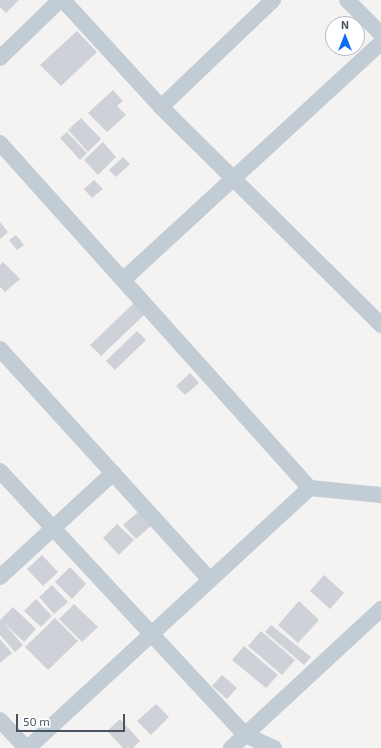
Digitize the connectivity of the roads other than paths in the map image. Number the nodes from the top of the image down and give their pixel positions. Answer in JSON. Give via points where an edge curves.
{"nodes":[{"id":1,"x":61,"y":0,"type":"edge"},
{"id":2,"x":273,"y":0,"type":"edge"},
{"id":3,"x":347,"y":0,"type":"edge"},
{"id":4,"x":381,"y":34,"type":"edge"},
{"id":5,"x":381,"y":43,"type":"edge"},
{"id":6,"x":0,"y":58,"type":"edge"},
{"id":7,"x":161,"y":107,"type":"junction"},
{"id":8,"x":0,"y":144,"type":"edge"},
{"id":9,"x":233,"y":179,"type":"junction"},
{"id":10,"x":122,"y":280,"type":"junction"},
{"id":11,"x":381,"y":325,"type":"edge"},
{"id":12,"x":0,"y":349,"type":"edge"},
{"id":13,"x":0,"y":471,"type":"edge"},
{"id":14,"x":113,"y":473,"type":"junction"},
{"id":15,"x":310,"y":488,"type":"junction"},
{"id":16,"x":381,"y":495,"type":"edge"},
{"id":17,"x":53,"y":528,"type":"junction"},
{"id":18,"x":0,"y":577,"type":"edge"},
{"id":19,"x":210,"y":580,"type":"junction"},
{"id":20,"x":381,"y":609,"type":"edge"},
{"id":21,"x":151,"y":634,"type":"junction"},
{"id":22,"x":0,"y":720,"type":"edge"},
{"id":23,"x":245,"y":735,"type":"junction"},
{"id":24,"x":27,"y":748,"type":"edge"},
{"id":25,"x":231,"y":748,"type":"edge"},
{"id":26,"x":274,"y":748,"type":"edge"}],
"edges":[{"from":1,"to":6,"type":"street"},
{"from":1,"to":7,"type":"street"},
{"from":2,"to":7,"type":"street"},
{"from":3,"to":4,"type":"street"},
{"from":5,"to":9,"type":"street"},
{"from":7,"to":9,"type":"street"},
{"from":8,"to":10,"type":"street"},
{"from":9,"to":10,"type":"street"},
{"from":9,"to":11,"type":"street"},
{"from":10,"to":15,"type":"street"},
{"from":12,"to":14,"type":"street"},
{"from":13,"to":17,"type":"street"},
{"from":14,"to":17,"type":"street"},
{"from":14,"to":19,"type":"street"},
{"from":15,"to":16,"type":"street"},
{"from":15,"to":19,"type":"street"},
{"from":17,"to":18,"type":"street"},
{"from":17,"to":21,"type":"street"},
{"from":19,"to":21,"type":"street"},
{"from":20,"to":23,"type":"street"},
{"from":21,"to":23,"type":"street"},
{"from":21,"to":24,"type":"street"},
{"from":22,"to":24,"type":"street"},
{"from":23,"to":25,"type":"street"},
{"from":23,"to":26,"type":"street"}]}
